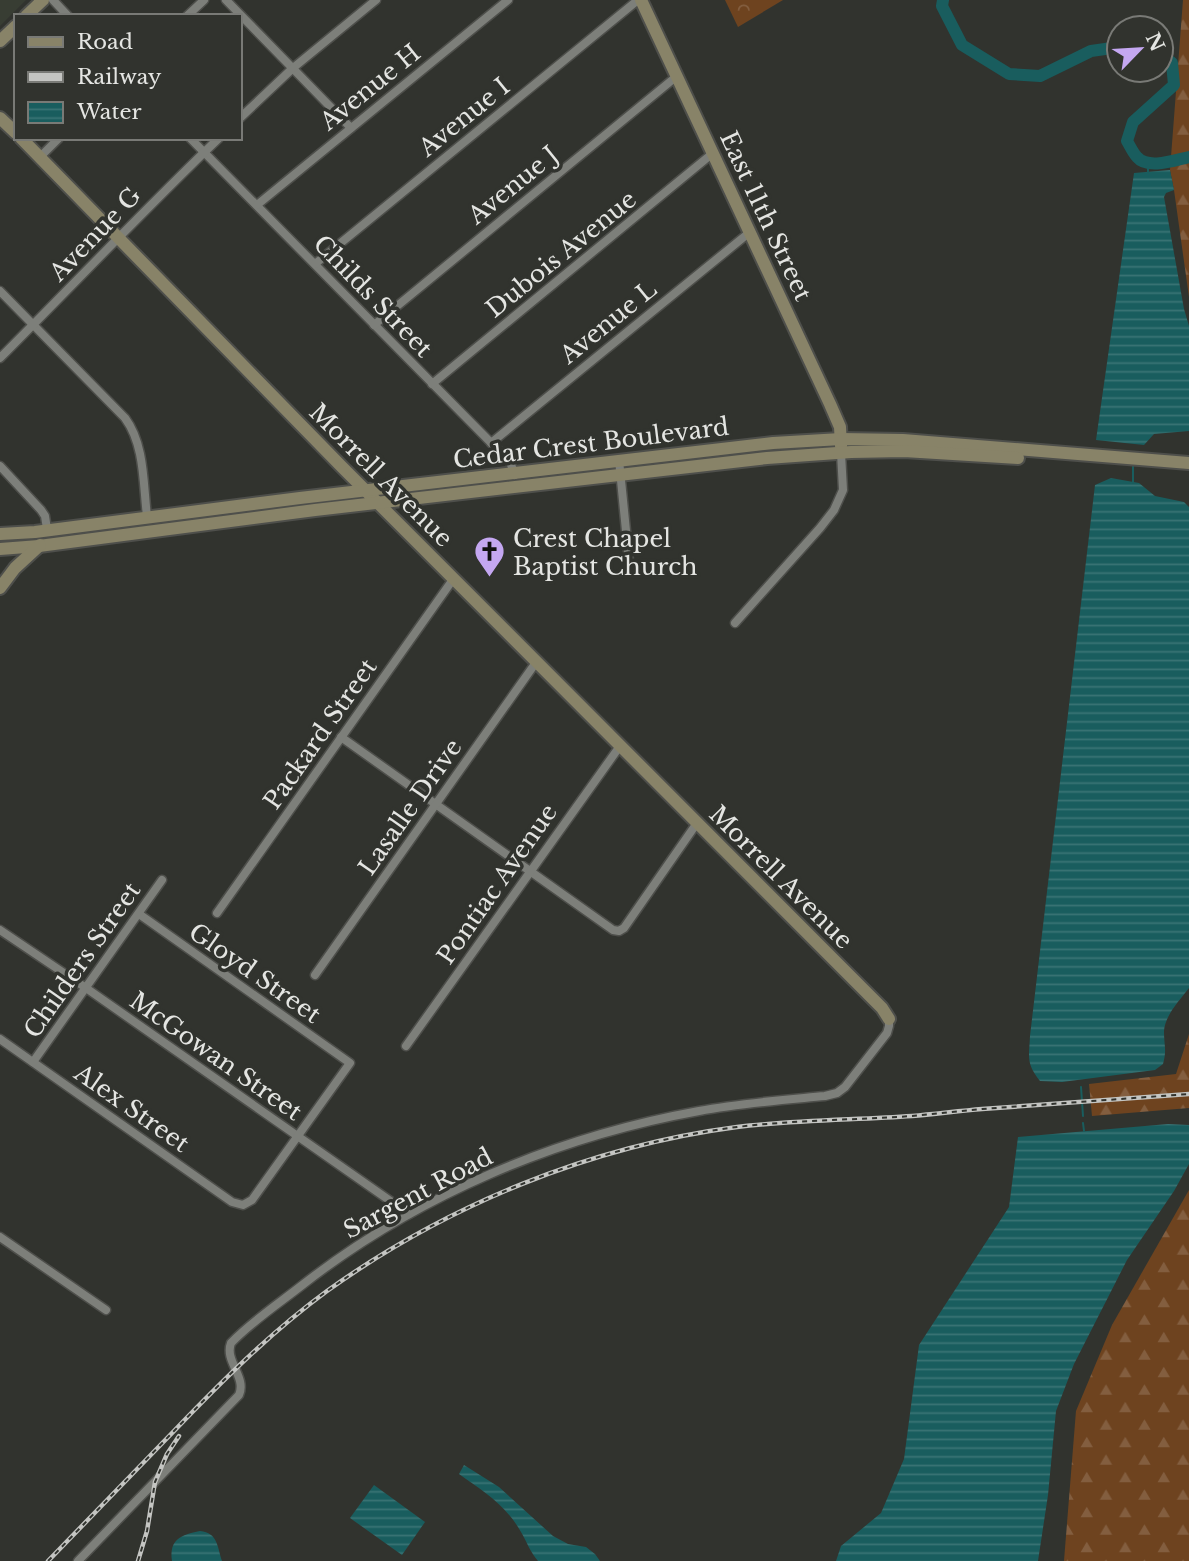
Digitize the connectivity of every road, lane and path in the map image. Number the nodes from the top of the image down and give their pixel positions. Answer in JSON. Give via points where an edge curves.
{"nodes":[{"id":1,"x":43,"y":0,"type":"edge"},
{"id":2,"x":53,"y":0,"type":"edge"},
{"id":3,"x":204,"y":0,"type":"edge"},
{"id":4,"x":226,"y":0,"type":"edge"},
{"id":5,"x":243,"y":0,"type":"edge"},
{"id":6,"x":376,"y":0,"type":"edge"},
{"id":7,"x":508,"y":0,"type":"edge"},
{"id":8,"x":640,"y":0,"type":"edge"},
{"id":9,"x":234,"y":7,"type":"junction"},
{"id":10,"x":28,"y":14,"type":"edge"},
{"id":11,"x":66,"y":14,"type":"edge"},
{"id":12,"x":189,"y":14,"type":"edge"},
{"id":13,"x":241,"y":14,"type":"edge"},
{"id":14,"x":242,"y":15,"type":"edge"},
{"id":15,"x":14,"y":28,"type":"edge"},
{"id":16,"x":0,"y":41,"type":"edge"},
{"id":17,"x":293,"y":68,"type":"junction"},
{"id":18,"x":677,"y":76,"type":"junction"},
{"id":19,"x":242,"y":116,"type":"edge"},
{"id":20,"x":0,"y":118,"type":"edge"},
{"id":21,"x":351,"y":128,"type":"junction"},
{"id":22,"x":14,"y":131,"type":"edge"},
{"id":23,"x":23,"y":140,"type":"edge"},
{"id":24,"x":57,"y":140,"type":"edge"},
{"id":25,"x":192,"y":140,"type":"edge"},
{"id":26,"x":217,"y":140,"type":"edge"},
{"id":27,"x":204,"y":152,"type":"junction"},
{"id":28,"x":713,"y":153,"type":"junction"},
{"id":29,"x":40,"y":157,"type":"junction"},
{"id":30,"x":257,"y":205,"type":"junction"},
{"id":31,"x":750,"y":232,"type":"junction"},
{"id":32,"x":118,"y":239,"type":"junction"},
{"id":33,"x":315,"y":264,"type":"junction"},
{"id":34,"x":0,"y":292,"type":"edge"},
{"id":35,"x":374,"y":324,"type":"junction"},
{"id":36,"x":33,"y":326,"type":"junction"},
{"id":37,"x":0,"y":358,"type":"edge"},
{"id":38,"x":432,"y":384,"type":"junction"},
{"id":39,"x":491,"y":443,"type":"junction"},
{"id":40,"x":841,"y":446,"type":"junction"},
{"id":41,"x":1002,"y":452,"type":"junction"},
{"id":42,"x":619,"y":460,"type":"junction"},
{"id":43,"x":1189,"y":464,"type":"edge"},
{"id":44,"x":0,"y":466,"type":"edge"},
{"id":45,"x":1189,"y":472,"type":"edge"},
{"id":46,"x":514,"y":473,"type":"junction"},
{"id":47,"x":621,"y":476,"type":"junction"},
{"id":48,"x":516,"y":488,"type":"junction"},
{"id":49,"x":366,"y":490,"type":"junction"},
{"id":50,"x":380,"y":504,"type":"junction"},
{"id":51,"x":147,"y":516,"type":"junction"},
{"id":52,"x":41,"y":531,"type":"junction"},
{"id":53,"x":149,"y":532,"type":"junction"},
{"id":54,"x":0,"y":534,"type":"edge"},
{"id":55,"x":39,"y":546,"type":"junction"},
{"id":56,"x":6,"y":549,"type":"edge"},
{"id":57,"x":0,"y":560,"type":"edge"},
{"id":58,"x":629,"y":561,"type":"dead end"},
{"id":59,"x":454,"y":578,"type":"junction"},
{"id":60,"x":0,"y":588,"type":"edge"},
{"id":61,"x":735,"y":623,"type":"dead end"},
{"id":62,"x":537,"y":661,"type":"junction"},
{"id":63,"x":341,"y":737,"type":"junction"},
{"id":64,"x":620,"y":746,"type":"junction"},
{"id":65,"x":435,"y":805,"type":"junction"},
{"id":66,"x":697,"y":823,"type":"junction"},
{"id":67,"x":530,"y":872,"type":"junction"},
{"id":68,"x":162,"y":880,"type":"dead end"},
{"id":69,"x":216,"y":913,"type":"dead end"},
{"id":70,"x":139,"y":914,"type":"junction"},
{"id":71,"x":0,"y":930,"type":"edge"},
{"id":72,"x":314,"y":975,"type":"dead end"},
{"id":73,"x":86,"y":988,"type":"junction"},
{"id":74,"x":889,"y":1019,"type":"joint"},
{"id":75,"x":0,"y":1039,"type":"edge"},
{"id":76,"x":406,"y":1046,"type":"dead end"},
{"id":77,"x":33,"y":1062,"type":"junction"},
{"id":78,"x":298,"y":1136,"type":"junction"},
{"id":79,"x":409,"y":1214,"type":"junction"},
{"id":80,"x":0,"y":1237,"type":"edge"},
{"id":81,"x":106,"y":1310,"type":"dead end"},
{"id":82,"x":78,"y":1561,"type":"edge"}],
"edges":[{"from":1,"to":10,"type":"main road"},
{"from":2,"to":11,"type":"street"},
{"from":3,"to":12,"type":"street"},
{"from":4,"to":9,"type":"street"},
{"from":5,"to":9,"type":"street"},
{"from":6,"to":17,"type":"street"},
{"from":7,"to":21,"type":"street","name":"Avenue H"},
{"from":8,"to":18,"type":"main road","name":"East 11th Street"},
{"from":8,"to":33,"type":"street","name":"Avenue I"},
{"from":9,"to":13,"type":"street"},
{"from":14,"to":17,"type":"street"},
{"from":15,"to":16,"type":"main road"},
{"from":17,"to":19,"type":"street"},
{"from":17,"to":21,"type":"street"},
{"from":18,"to":28,"type":"main road","name":"East 11th Street"},
{"from":18,"to":35,"type":"street","name":"Avenue J"},
{"from":20,"to":22,"type":"main road"},
{"from":21,"to":30,"type":"street","name":"Avenue H"},
{"from":23,"to":29,"type":"main road","name":"Morrell Avenue"},
{"from":24,"to":29,"type":"street"},
{"from":25,"to":27,"type":"street","name":"Childs Street"},
{"from":26,"to":27,"type":"street","name":"Avenue G"},
{"from":27,"to":30,"type":"street","name":"Childs Street"},
{"from":27,"to":32,"type":"street","name":"Avenue G"},
{"from":28,"to":31,"type":"main road","name":"East 11th Street"},
{"from":28,"to":38,"type":"street","name":"Dubois Avenue"},
{"from":29,"to":32,"type":"main road","name":"Morrell Avenue"},
{"from":30,"to":33,"type":"street","name":"Childs Street"},
{"from":31,"to":39,"type":"street","name":"Avenue L"},
{"from":31,"to":40,"type":"main road","name":"East 11th Street","via":[[830,404]]},
{"from":32,"to":36,"type":"street","name":"Avenue G"},
{"from":32,"to":49,"type":"main road","name":"Morrell Avenue"},
{"from":33,"to":35,"type":"street","name":"Childs Street"},
{"from":34,"to":36,"type":"street"},
{"from":35,"to":38,"type":"street","name":"Childs Street"},
{"from":36,"to":37,"type":"street","name":"Avenue G"},
{"from":36,"to":51,"type":"street","via":[[132,427],[139,445]]},
{"from":38,"to":39,"type":"street","name":"Childs Street"},
{"from":39,"to":46,"type":"street","name":"Childs Street","via":[[510,462]]},
{"from":40,"to":41,"type":"main road","name":"Cedar Crest Boulevard","via":[[903,440]]},
{"from":40,"to":42,"type":"main road","name":"Cedar Crest Boulevard","via":[[773,443]]},
{"from":40,"to":47,"type":"main road","name":"Cedar Crest Boulevard"},
{"from":40,"to":61,"type":"street","via":[[843,490],[834,510]]},
{"from":41,"to":43,"type":"main road","name":"Cedar Crest Boulevard"},
{"from":41,"to":45,"type":"main road","name":"Cedar Crest Boulevard"},
{"from":42,"to":46,"type":"main road","name":"Cedar Crest Boulevard"},
{"from":42,"to":47,"type":"street"},
{"from":44,"to":52,"type":"street","via":[[45,516]]},
{"from":46,"to":48,"type":"street","name":"Childs Street"},
{"from":46,"to":49,"type":"main road","name":"Cedar Crest Boulevard"},
{"from":47,"to":48,"type":"main road","name":"Cedar Crest Boulevard"},
{"from":47,"to":58,"type":"street"},
{"from":48,"to":50,"type":"main road","name":"Cedar Crest Boulevard"},
{"from":49,"to":50,"type":"main road","name":"Morrell Avenue"},
{"from":49,"to":51,"type":"main road","name":"Cedar Crest Boulevard"},
{"from":50,"to":53,"type":"main road","name":"Cedar Crest Boulevard"},
{"from":50,"to":59,"type":"main road","name":"Morrell Avenue"},
{"from":51,"to":52,"type":"main road","name":"Cedar Crest Boulevard"},
{"from":51,"to":53,"type":"main road"},
{"from":52,"to":54,"type":"main road","name":"Cedar Crest Boulevard"},
{"from":52,"to":55,"type":"main road","via":[[47,535]]},
{"from":52,"to":56,"type":"main road"},
{"from":53,"to":55,"type":"main road","name":"Cedar Crest Boulevard"},
{"from":55,"to":56,"type":"main road","name":"Cedar Crest Boulevard"},
{"from":55,"to":60,"type":"main road"},
{"from":56,"to":57,"type":"main road"},
{"from":59,"to":62,"type":"main road","name":"Morrell Avenue"},
{"from":59,"to":63,"type":"street","name":"Packard Street"},
{"from":62,"to":64,"type":"main road","name":"Morrell Avenue"},
{"from":62,"to":65,"type":"street","name":"Lasalle Drive"},
{"from":63,"to":65,"type":"street"},
{"from":63,"to":69,"type":"street","name":"Packard Street"},
{"from":64,"to":66,"type":"main road","name":"Morrell Avenue"},
{"from":64,"to":67,"type":"street","name":"Pontiac Avenue"},
{"from":65,"to":67,"type":"street"},
{"from":65,"to":72,"type":"street","name":"Lasalle Drive"},
{"from":66,"to":67,"type":"street","via":[[619,931]]},
{"from":66,"to":74,"type":"main road","name":"Morrell Avenue"},
{"from":67,"to":76,"type":"street","name":"Pontiac Avenue"},
{"from":68,"to":70,"type":"street","name":"Childers Street"},
{"from":70,"to":73,"type":"street","name":"Childers Street"},
{"from":70,"to":78,"type":"street","name":"Gloyd Street","via":[[350,1063]]},
{"from":71,"to":73,"type":"street","name":"McGowan Street"},
{"from":73,"to":77,"type":"street","name":"Childers Street"},
{"from":73,"to":78,"type":"street","name":"McGowan Street"},
{"from":74,"to":79,"type":"street","name":"Sargent Road","via":[[887,1033],[837,1093],[700,1111],[576,1141],[498,1171]]},
{"from":75,"to":77,"type":"street","name":"Alex Street"},
{"from":77,"to":78,"type":"street","name":"Alex Street","via":[[232,1202],[243,1205],[252,1200]]},
{"from":78,"to":79,"type":"street","name":"McGowan Street"},
{"from":79,"to":82,"type":"street","name":"Sargent Road","via":[[323,1268],[236,1338],[229,1349],[240,1383],[239,1395]]},
{"from":80,"to":81,"type":"street"}]}
